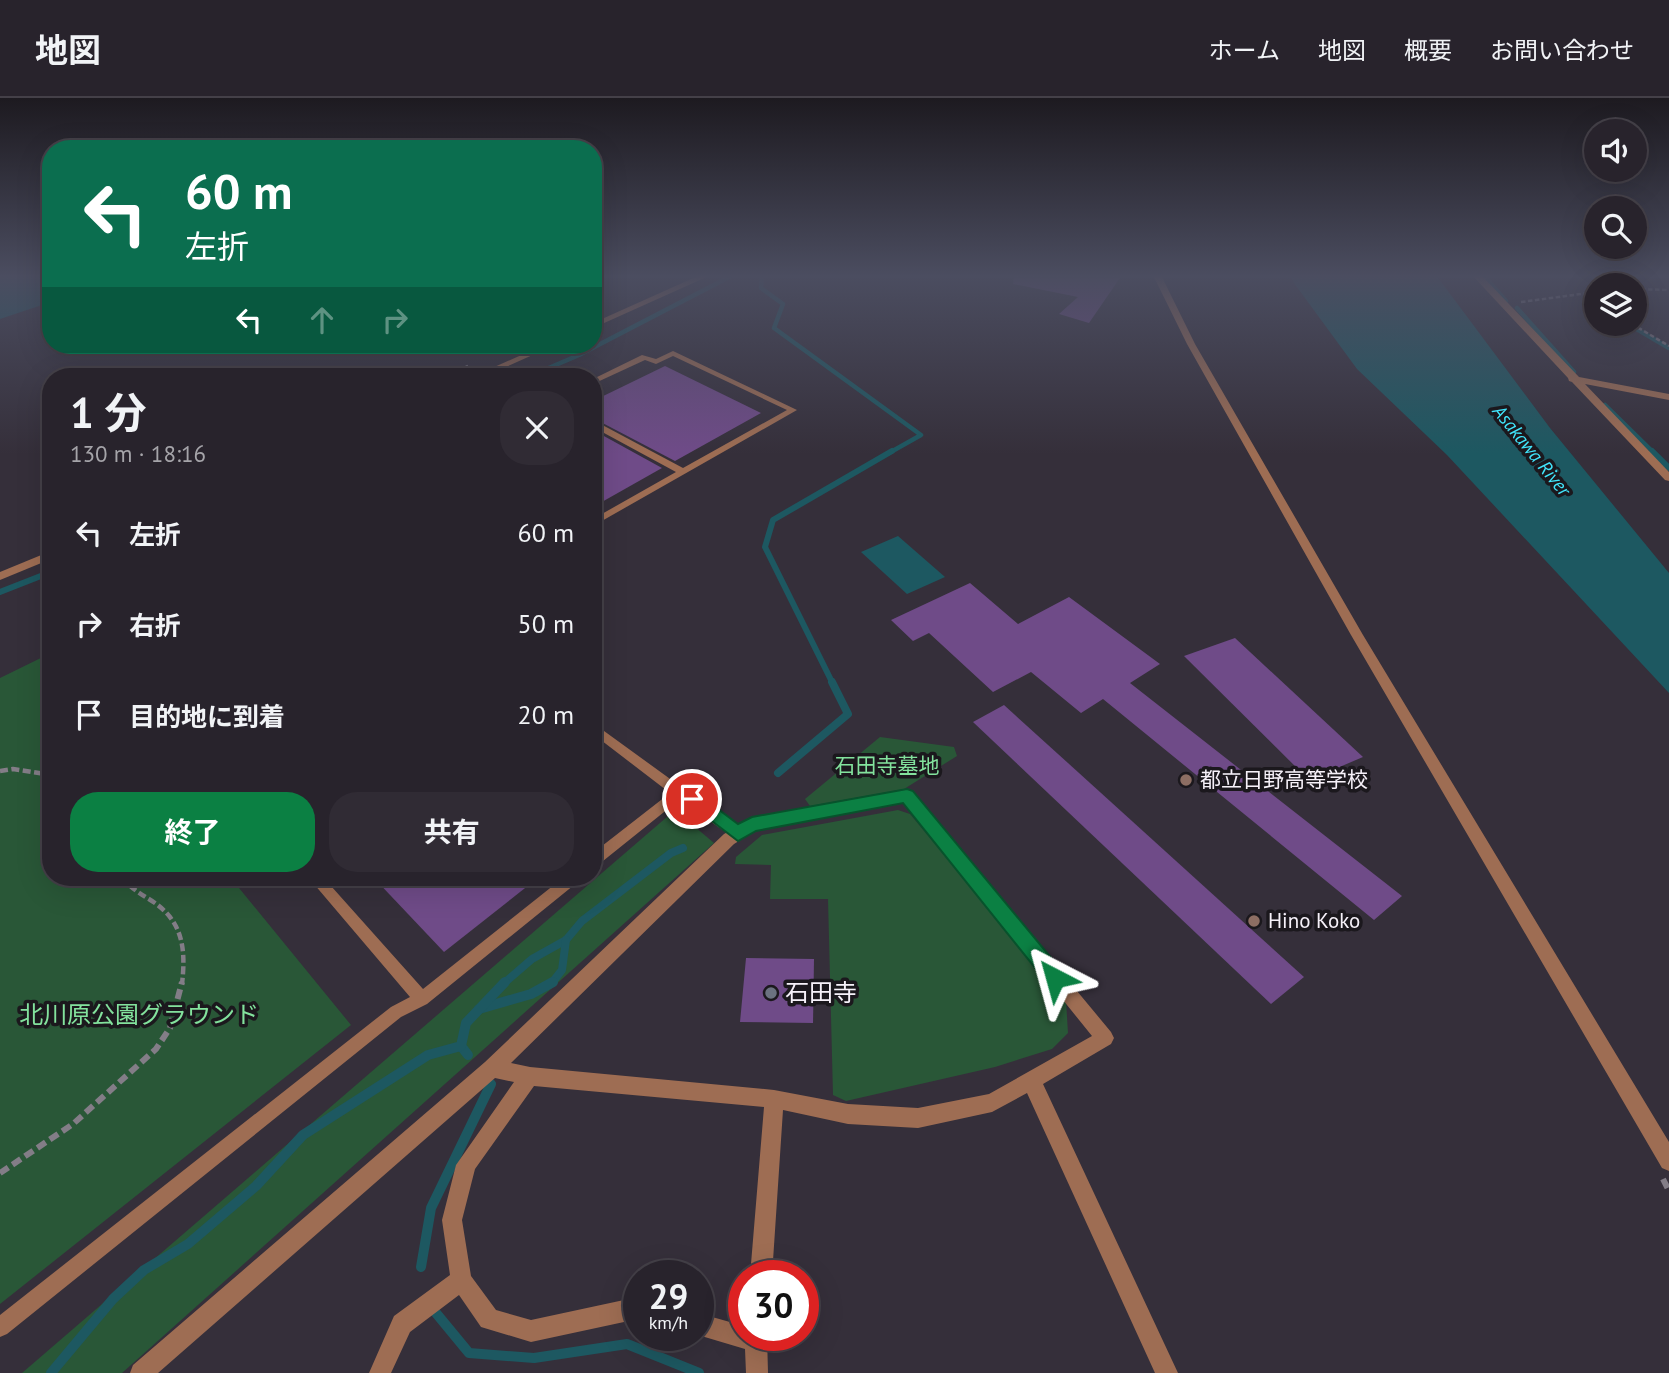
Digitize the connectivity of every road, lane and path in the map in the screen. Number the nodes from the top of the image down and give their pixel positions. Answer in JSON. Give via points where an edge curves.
{"nodes":[{"id":1,"x":1186,"y":334,"type":"edge"},
{"id":2,"x":1530,"y":334,"type":"edge"},
{"id":3,"x":1650,"y":334,"type":"edge"},
{"id":4,"x":1669,"y":346,"type":"edge"},
{"id":5,"x":530,"y":354,"type":"edge"},
{"id":6,"x":497,"y":368,"type":"edge"},
{"id":7,"x":602,"y":378,"type":"edge"},
{"id":8,"x":1572,"y":379,"type":"junction"},
{"id":9,"x":1669,"y":397,"type":"edge"},
{"id":10,"x":602,"y":428,"type":"edge"},
{"id":11,"x":682,"y":472,"type":"junction"},
{"id":12,"x":1669,"y":478,"type":"edge"},
{"id":13,"x":602,"y":518,"type":"edge"},
{"id":14,"x":42,"y":559,"type":"edge"},
{"id":15,"x":0,"y":576,"type":"edge"},
{"id":16,"x":602,"y":734,"type":"edge"},
{"id":17,"x":0,"y":771,"type":"edge"},
{"id":18,"x":42,"y":774,"type":"edge"},
{"id":19,"x":678,"y":793,"type":"junction"},
{"id":20,"x":738,"y":833,"type":"junction"},
{"id":21,"x":602,"y":854,"type":"edge"},
{"id":22,"x":130,"y":886,"type":"edge"},
{"id":23,"x":323,"y":886,"type":"edge"},
{"id":24,"x":563,"y":886,"type":"edge"},
{"id":25,"x":422,"y":999,"type":"junction"},
{"id":26,"x":492,"y":1068,"type":"junction"},
{"id":27,"x":530,"y":1076,"type":"junction"},
{"id":28,"x":1032,"y":1082,"type":"junction"},
{"id":29,"x":774,"y":1099,"type":"junction"},
{"id":30,"x":1669,"y":1161,"type":"edge"},
{"id":31,"x":0,"y":1172,"type":"edge"},
{"id":32,"x":762,"y":1260,"type":"edge"},
{"id":33,"x":461,"y":1280,"type":"junction"},
{"id":34,"x":623,"y":1311,"type":"edge"},
{"id":35,"x":0,"y":1327,"type":"edge"},
{"id":36,"x":756,"y":1351,"type":"edge"},
{"id":37,"x":141,"y":1373,"type":"edge"},
{"id":38,"x":380,"y":1373,"type":"edge"},
{"id":39,"x":757,"y":1373,"type":"edge"},
{"id":40,"x":1167,"y":1373,"type":"edge"}],
"edges":[{"from":1,"to":30,"type":"street","via":[[1364,647]]},
{"from":2,"to":8,"type":"street"},
{"from":3,"to":4,"type":"path"},
{"from":5,"to":6,"type":"street"},
{"from":7,"to":11,"type":"lane","via":[[645,357],[656,362],[673,353],[793,410]]},
{"from":8,"to":9,"type":"street"},
{"from":8,"to":12,"type":"street"},
{"from":10,"to":11,"type":"lane"},
{"from":11,"to":13,"type":"lane"},
{"from":14,"to":15,"type":"street"},
{"from":16,"to":19,"type":"lane"},
{"from":17,"to":18,"type":"path"},
{"from":19,"to":20,"type":"lane"},
{"from":19,"to":21,"type":"lane"},
{"from":20,"to":26,"type":"street"},
{"from":20,"to":28,"type":"street","via":[[752,824],[907,796],[1105,1038]]},
{"from":22,"to":31,"type":"path","via":[[161,904],[181,933],[186,966],[165,1038],[112,1092],[45,1148]]},
{"from":23,"to":25,"type":"lane"},
{"from":24,"to":25,"type":"lane"},
{"from":25,"to":35,"type":"lane","via":[[396,1012]]},
{"from":26,"to":27,"type":"street"},
{"from":26,"to":37,"type":"street"},
{"from":27,"to":29,"type":"street"},
{"from":27,"to":33,"type":"street","via":[[466,1166],[452,1220]]},
{"from":28,"to":29,"type":"street","via":[[992,1103],[918,1118],[848,1114]]},
{"from":28,"to":40,"type":"street"},
{"from":29,"to":32,"type":"street"},
{"from":33,"to":34,"type":"street","via":[[489,1319],[531,1331]]},
{"from":33,"to":38,"type":"street","via":[[402,1324]]},
{"from":36,"to":39,"type":"street"}]}
